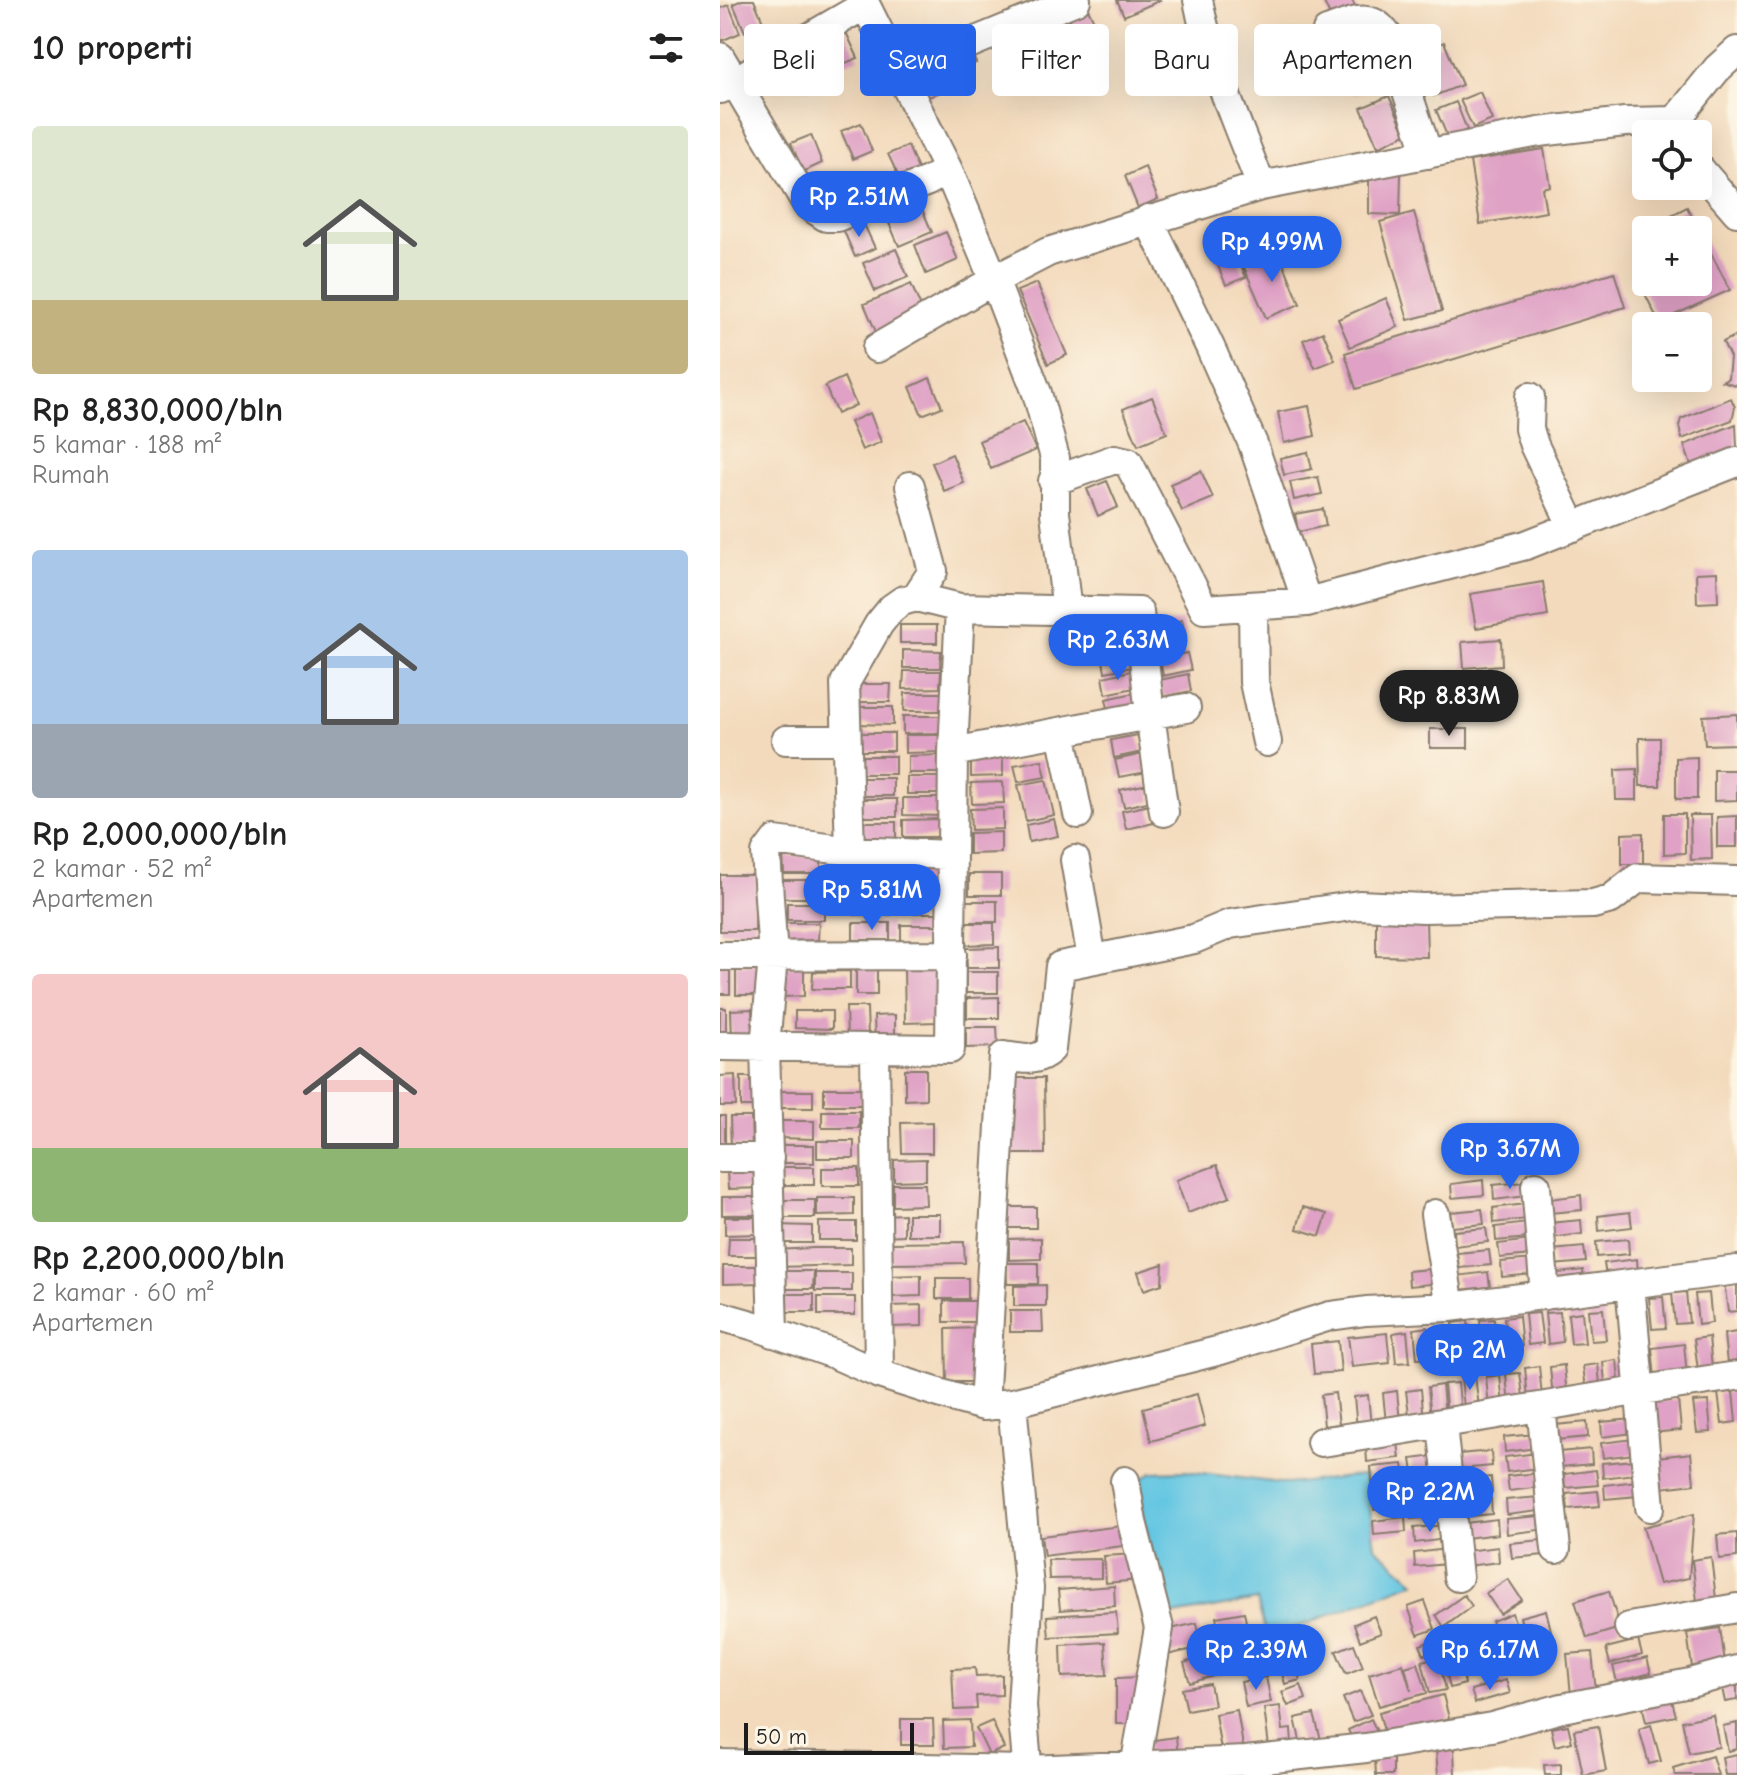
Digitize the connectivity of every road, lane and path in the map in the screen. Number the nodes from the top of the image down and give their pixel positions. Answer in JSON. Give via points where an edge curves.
{"nodes":[{"id":1,"x":1076,"y":0,"type":"edge"},
{"id":2,"x":1198,"y":0,"type":"edge"},
{"id":3,"x":864,"y":3,"type":"edge"},
{"id":4,"x":1346,"y":24,"type":"edge"},
{"id":5,"x":1379,"y":24,"type":"edge"},
{"id":6,"x":976,"y":41,"type":"edge"},
{"id":7,"x":1737,"y":51,"type":"edge"},
{"id":8,"x":725,"y":76,"type":"edge"},
{"id":9,"x":1408,"y":96,"type":"edge"},
{"id":10,"x":1683,"y":120,"type":"edge"},
{"id":11,"x":1632,"y":123,"type":"edge"},
{"id":12,"x":1428,"y":154,"type":"junction"},
{"id":13,"x":948,"y":170,"type":"junction"},
{"id":14,"x":1712,"y":183,"type":"edge"},
{"id":15,"x":1261,"y":186,"type":"junction"},
{"id":16,"x":1737,"y":212,"type":"edge"},
{"id":17,"x":1148,"y":219,"type":"junction"},
{"id":18,"x":994,"y":280,"type":"junction"},
{"id":19,"x":877,"y":348,"type":"dead end"},
{"id":20,"x":1530,"y":397,"type":"dead end"},
{"id":21,"x":1737,"y":462,"type":"edge"},
{"id":22,"x":1053,"y":481,"type":"junction"},
{"id":23,"x":910,"y":486,"type":"dead end"},
{"id":24,"x":1573,"y":527,"type":"junction"},
{"id":25,"x":916,"y":597,"type":"junction"},
{"id":26,"x":1307,"y":602,"type":"junction"},
{"id":27,"x":1253,"y":606,"type":"junction"},
{"id":28,"x":960,"y":608,"type":"junction"},
{"id":29,"x":1067,"y":611,"type":"junction"},
{"id":30,"x":1186,"y":708,"type":"dead end"},
{"id":31,"x":1150,"y":715,"type":"junction"},
{"id":32,"x":1061,"y":732,"type":"junction"},
{"id":33,"x":786,"y":740,"type":"dead end"},
{"id":34,"x":846,"y":740,"type":"junction"},
{"id":35,"x":1267,"y":742,"type":"dead end"},
{"id":36,"x":953,"y":752,"type":"junction"},
{"id":37,"x":1164,"y":812,"type":"dead end"},
{"id":38,"x":1078,"y":814,"type":"dead end"},
{"id":39,"x":850,"y":851,"type":"junction"},
{"id":40,"x":952,"y":855,"type":"junction"},
{"id":41,"x":1075,"y":860,"type":"dead end"},
{"id":42,"x":1737,"y":881,"type":"edge"},
{"id":43,"x":952,"y":955,"type":"junction"},
{"id":44,"x":720,"y":956,"type":"edge"},
{"id":45,"x":773,"y":957,"type":"junction"},
{"id":46,"x":1092,"y":959,"type":"junction"},
{"id":47,"x":720,"y":1046,"type":"edge"},
{"id":48,"x":765,"y":1047,"type":"junction"},
{"id":49,"x":875,"y":1050,"type":"junction"},
{"id":50,"x":720,"y":1158,"type":"edge"},
{"id":51,"x":769,"y":1158,"type":"junction"},
{"id":52,"x":1536,"y":1186,"type":"dead end"},
{"id":53,"x":1435,"y":1214,"type":"dead end"},
{"id":54,"x":1737,"y":1270,"type":"edge"},
{"id":55,"x":1630,"y":1284,"type":"junction"},
{"id":56,"x":1545,"y":1295,"type":"junction"},
{"id":57,"x":1450,"y":1307,"type":"junction"},
{"id":58,"x":720,"y":1316,"type":"edge"},
{"id":59,"x":773,"y":1333,"type":"junction"},
{"id":60,"x":879,"y":1374,"type":"junction"},
{"id":61,"x":1737,"y":1376,"type":"edge"},
{"id":62,"x":1639,"y":1390,"type":"junction"},
{"id":63,"x":998,"y":1405,"type":"junction"},
{"id":64,"x":1541,"y":1407,"type":"junction"},
{"id":65,"x":1442,"y":1425,"type":"junction"},
{"id":66,"x":1321,"y":1442,"type":"dead end"},
{"id":67,"x":1125,"y":1481,"type":"dead end"},
{"id":68,"x":1650,"y":1507,"type":"dead end"},
{"id":69,"x":1556,"y":1549,"type":"dead end"},
{"id":70,"x":1458,"y":1577,"type":"dead end"},
{"id":71,"x":1737,"y":1608,"type":"edge"},
{"id":72,"x":1629,"y":1627,"type":"dead end"},
{"id":73,"x":1737,"y":1670,"type":"edge"},
{"id":74,"x":720,"y":1764,"type":"edge"},
{"id":75,"x":1135,"y":1767,"type":"junction"},
{"id":76,"x":1028,"y":1772,"type":"edge"}],
"edges":[{"from":1,"to":6,"type":"street"},
{"from":2,"to":15,"type":"street"},
{"from":3,"to":8,"type":"street"},
{"from":3,"to":13,"type":"street"},
{"from":4,"to":5,"type":"street","via":[[1357,20]]},
{"from":7,"to":10,"type":"street","via":[[1717,69]]},
{"from":8,"to":13,"type":"street","via":[[807,204],[826,217]]},
{"from":9,"to":12,"type":"street"},
{"from":11,"to":12,"type":"street","via":[[1539,132]]},
{"from":12,"to":15,"type":"street"},
{"from":13,"to":18,"type":"street"},
{"from":14,"to":16,"type":"street"},
{"from":15,"to":17,"type":"street"},
{"from":17,"to":18,"type":"street","via":[[1048,252]]},
{"from":17,"to":26,"type":"street","via":[[1253,444]]},
{"from":18,"to":19,"type":"street"},
{"from":18,"to":22,"type":"street","via":[[1037,393],[1055,458]]},
{"from":20,"to":24,"type":"street","via":[[1534,445]]},
{"from":21,"to":24,"type":"street"},
{"from":22,"to":27,"type":"street","via":[[1115,459],[1128,462],[1204,609]]},
{"from":22,"to":29,"type":"street"},
{"from":23,"to":25,"type":"street","via":[[933,571]]},
{"from":24,"to":26,"type":"street","via":[[1526,545]]},
{"from":25,"to":28,"type":"street"},
{"from":25,"to":34,"type":"street","via":[[892,608],[849,672]]},
{"from":26,"to":27,"type":"street"},
{"from":27,"to":35,"type":"street","via":[[1254,682]]},
{"from":28,"to":29,"type":"street"},
{"from":28,"to":36,"type":"street"},
{"from":29,"to":31,"type":"street","via":[[1139,612]]},
{"from":30,"to":31,"type":"street"},
{"from":31,"to":32,"type":"street"},
{"from":31,"to":37,"type":"street"},
{"from":32,"to":36,"type":"street"},
{"from":32,"to":38,"type":"street"},
{"from":33,"to":34,"type":"street"},
{"from":34,"to":39,"type":"street"},
{"from":36,"to":40,"type":"street"},
{"from":39,"to":40,"type":"street"},
{"from":39,"to":45,"type":"street","via":[[775,841],[769,848]]},
{"from":40,"to":43,"type":"street"},
{"from":41,"to":46,"type":"street"},
{"from":42,"to":46,"type":"street","via":[[1638,878],[1611,899],[1593,904],[1359,905],[1230,924],[1194,939]]},
{"from":43,"to":45,"type":"street"},
{"from":43,"to":49,"type":"street","via":[[950,1049]]},
{"from":44,"to":45,"type":"street"},
{"from":45,"to":48,"type":"street"},
{"from":46,"to":63,"type":"street","via":[[1058,969],[1051,1049],[1033,1060],[1004,1056]]},
{"from":47,"to":48,"type":"street"},
{"from":48,"to":49,"type":"street"},
{"from":48,"to":51,"type":"street"},
{"from":49,"to":60,"type":"street"},
{"from":50,"to":51,"type":"street"},
{"from":51,"to":59,"type":"street"},
{"from":52,"to":56,"type":"street"},
{"from":53,"to":57,"type":"street"},
{"from":54,"to":55,"type":"street"},
{"from":55,"to":56,"type":"street"},
{"from":55,"to":62,"type":"street"},
{"from":56,"to":57,"type":"street"},
{"from":57,"to":63,"type":"street","via":[[1330,1316],[1221,1350]]},
{"from":58,"to":59,"type":"street"},
{"from":59,"to":60,"type":"street"},
{"from":60,"to":63,"type":"street"},
{"from":61,"to":62,"type":"street"},
{"from":62,"to":64,"type":"street"},
{"from":62,"to":68,"type":"street"},
{"from":63,"to":76,"type":"street","via":[[1029,1588],[1022,1706]]},
{"from":64,"to":65,"type":"street"},
{"from":64,"to":69,"type":"street"},
{"from":65,"to":66,"type":"street"},
{"from":65,"to":70,"type":"street"},
{"from":67,"to":75,"type":"street","via":[[1159,1628]]},
{"from":71,"to":72,"type":"street"},
{"from":73,"to":75,"type":"street","via":[[1492,1727],[1366,1748]]},
{"from":74,"to":76,"type":"street"},
{"from":75,"to":76,"type":"street"}]}
